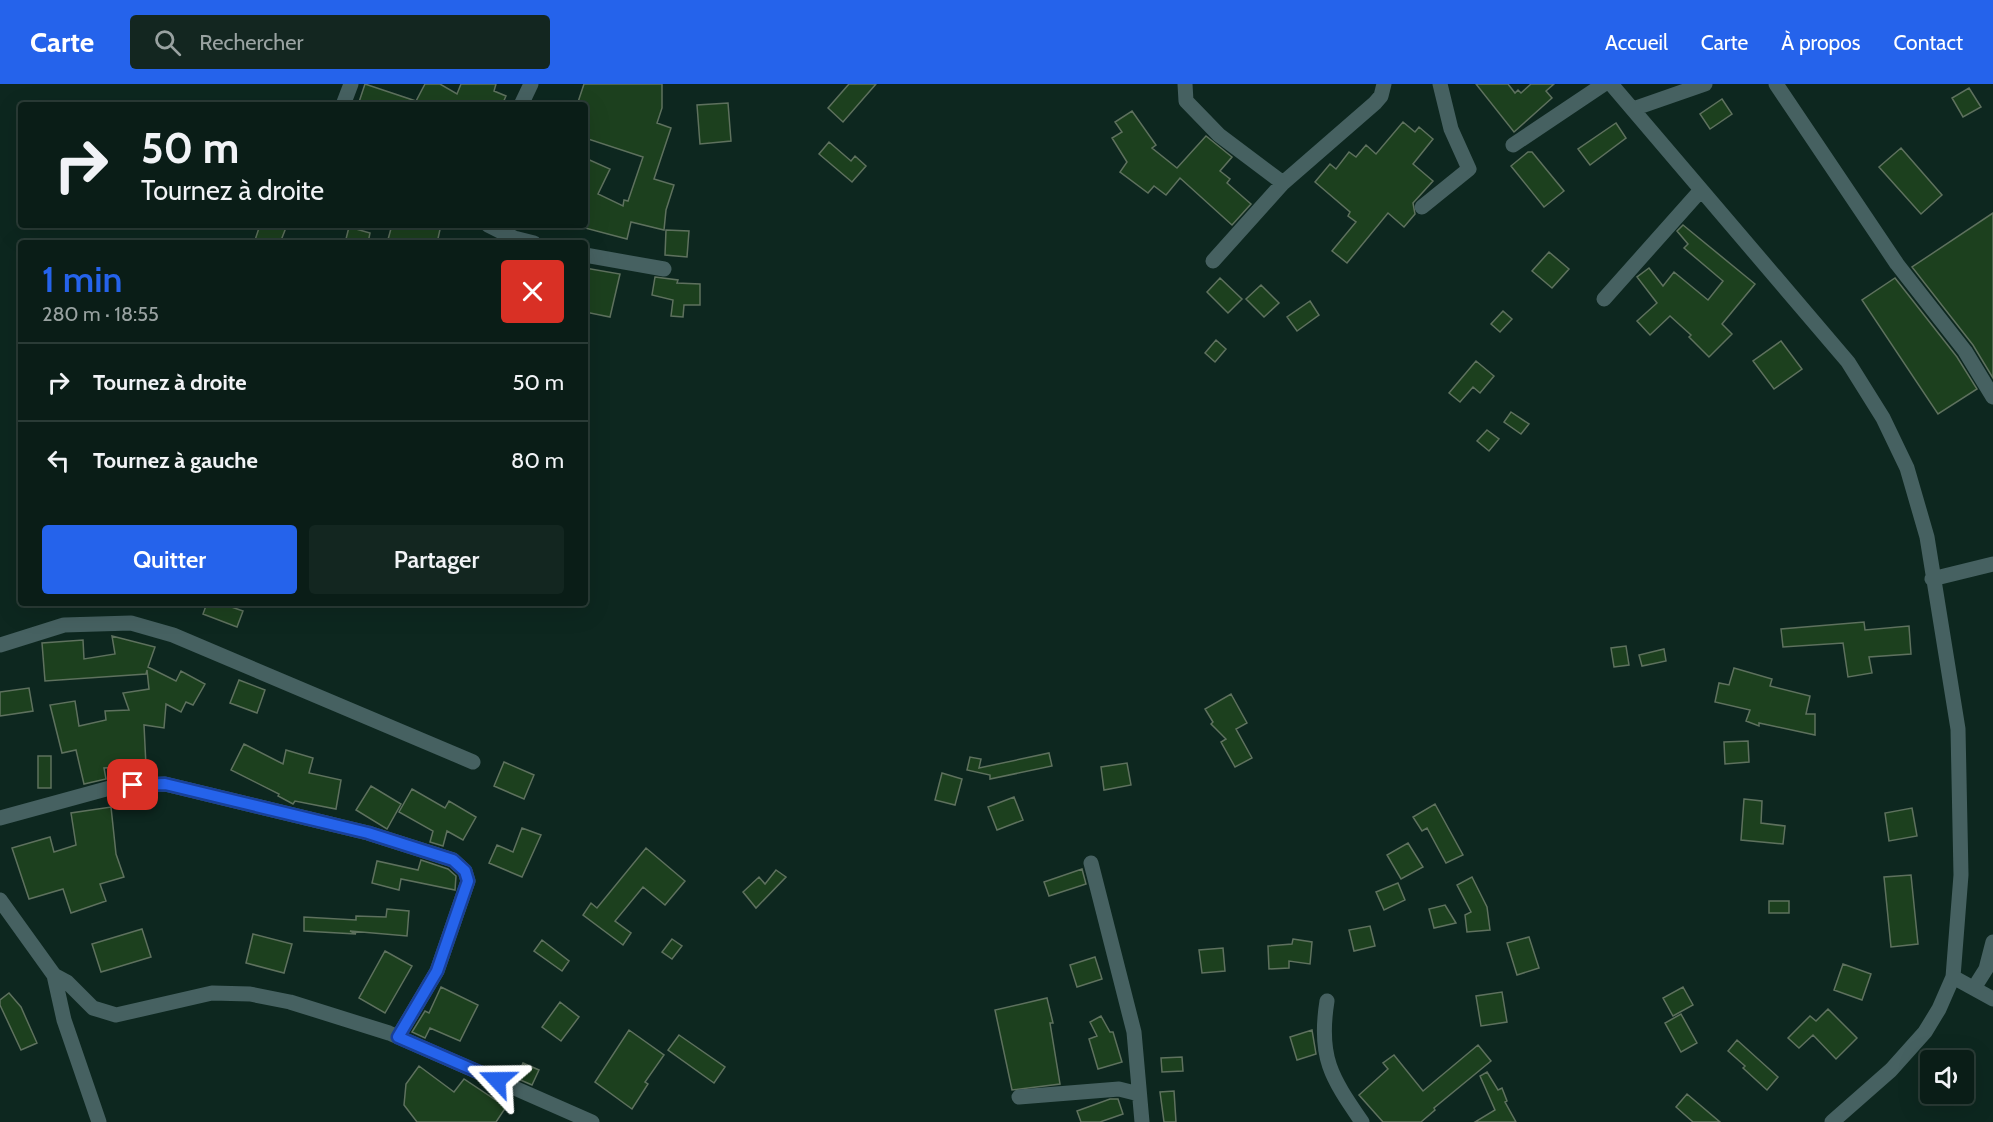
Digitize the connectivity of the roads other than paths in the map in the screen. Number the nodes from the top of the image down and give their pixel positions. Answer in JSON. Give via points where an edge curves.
{"nodes":[{"id":1,"x":351,"y":84,"type":"edge"},
{"id":2,"x":531,"y":84,"type":"edge"},
{"id":3,"x":1185,"y":84,"type":"edge"},
{"id":4,"x":1384,"y":84,"type":"edge"},
{"id":5,"x":1440,"y":84,"type":"edge"},
{"id":6,"x":1604,"y":84,"type":"edge"},
{"id":7,"x":1611,"y":84,"type":"edge"},
{"id":8,"x":1705,"y":84,"type":"edge"},
{"id":9,"x":1776,"y":84,"type":"edge"},
{"id":10,"x":344,"y":102,"type":"edge"},
{"id":11,"x":522,"y":102,"type":"edge"},
{"id":12,"x":1633,"y":109,"type":"junction"},
{"id":13,"x":1513,"y":145,"type":"dead end"},
{"id":14,"x":1282,"y":183,"type":"junction"},
{"id":15,"x":1701,"y":190,"type":"junction"},
{"id":16,"x":1422,"y":207,"type":"dead end"},
{"id":17,"x":494,"y":228,"type":"edge"},
{"id":18,"x":522,"y":240,"type":"edge"},
{"id":19,"x":588,"y":256,"type":"edge"},
{"id":20,"x":1213,"y":261,"type":"dead end"},
{"id":21,"x":664,"y":269,"type":"dead end"},
{"id":22,"x":1604,"y":299,"type":"dead end"},
{"id":23,"x":1993,"y":397,"type":"edge"},
{"id":24,"x":1993,"y":564,"type":"edge"},
{"id":25,"x":1932,"y":579,"type":"junction"},
{"id":26,"x":0,"y":645,"type":"edge"},
{"id":27,"x":473,"y":762,"type":"dead end"},
{"id":28,"x":0,"y":818,"type":"edge"},
{"id":29,"x":1091,"y":863,"type":"dead end"},
{"id":30,"x":0,"y":900,"type":"edge"},
{"id":31,"x":4,"y":916,"type":"edge"},
{"id":32,"x":1993,"y":942,"type":"edge"},
{"id":33,"x":54,"y":975,"type":"junction"},
{"id":34,"x":1953,"y":977,"type":"junction"},
{"id":35,"x":1974,"y":988,"type":"junction"},
{"id":36,"x":1993,"y":999,"type":"edge"},
{"id":37,"x":1327,"y":1001,"type":"dead end"},
{"id":38,"x":398,"y":1037,"type":"junction"},
{"id":39,"x":1139,"y":1094,"type":"junction"},
{"id":40,"x":1019,"y":1097,"type":"dead end"},
{"id":41,"x":99,"y":1122,"type":"edge"},
{"id":42,"x":592,"y":1122,"type":"edge"},
{"id":43,"x":1142,"y":1122,"type":"edge"},
{"id":44,"x":1362,"y":1122,"type":"edge"},
{"id":45,"x":1832,"y":1122,"type":"edge"}],
"edges":[{"from":1,"to":10,"type":"street"},
{"from":2,"to":11,"type":"street"},
{"from":3,"to":14,"type":"street","via":[[1186,101],[1219,135]]},
{"from":4,"to":14,"type":"street","via":[[1375,103]]},
{"from":5,"to":16,"type":"street","via":[[1451,129],[1469,169]]},
{"from":6,"to":13,"type":"street"},
{"from":7,"to":12,"type":"street"},
{"from":8,"to":12,"type":"street"},
{"from":9,"to":23,"type":"street","via":[[1897,264],[1965,351]]},
{"from":12,"to":15,"type":"street"},
{"from":14,"to":20,"type":"street"},
{"from":15,"to":22,"type":"street"},
{"from":15,"to":25,"type":"street","via":[[1848,362],[1883,418],[1917,496]]},
{"from":17,"to":18,"type":"street"},
{"from":19,"to":21,"type":"street"},
{"from":24,"to":25,"type":"street"},
{"from":25,"to":34,"type":"street","via":[[1958,729],[1960,875]]},
{"from":26,"to":27,"type":"street","via":[[63,625],[131,622],[173,635]]},
{"from":28,"to":38,"type":"street","via":[[117,786],[165,784],[368,833],[453,860],[465,871],[468,881],[437,971]]},
{"from":29,"to":39,"type":"street","via":[[1134,1032]]},
{"from":30,"to":31,"type":"street"},
{"from":31,"to":33,"type":"street"},
{"from":32,"to":35,"type":"street","via":[[1986,969]]},
{"from":33,"to":38,"type":"street","via":[[103,1013],[116,1015],[212,993],[250,994],[290,1002]]},
{"from":33,"to":41,"type":"street","via":[[64,1020]]},
{"from":34,"to":35,"type":"street"},
{"from":34,"to":45,"type":"street","via":[[1925,1032],[1891,1070]]},
{"from":35,"to":36,"type":"street"},
{"from":37,"to":44,"type":"street","via":[[1324,1051],[1339,1088]]},
{"from":38,"to":42,"type":"street"},
{"from":39,"to":40,"type":"street","via":[[1119,1089]]},
{"from":39,"to":43,"type":"street"}]}
